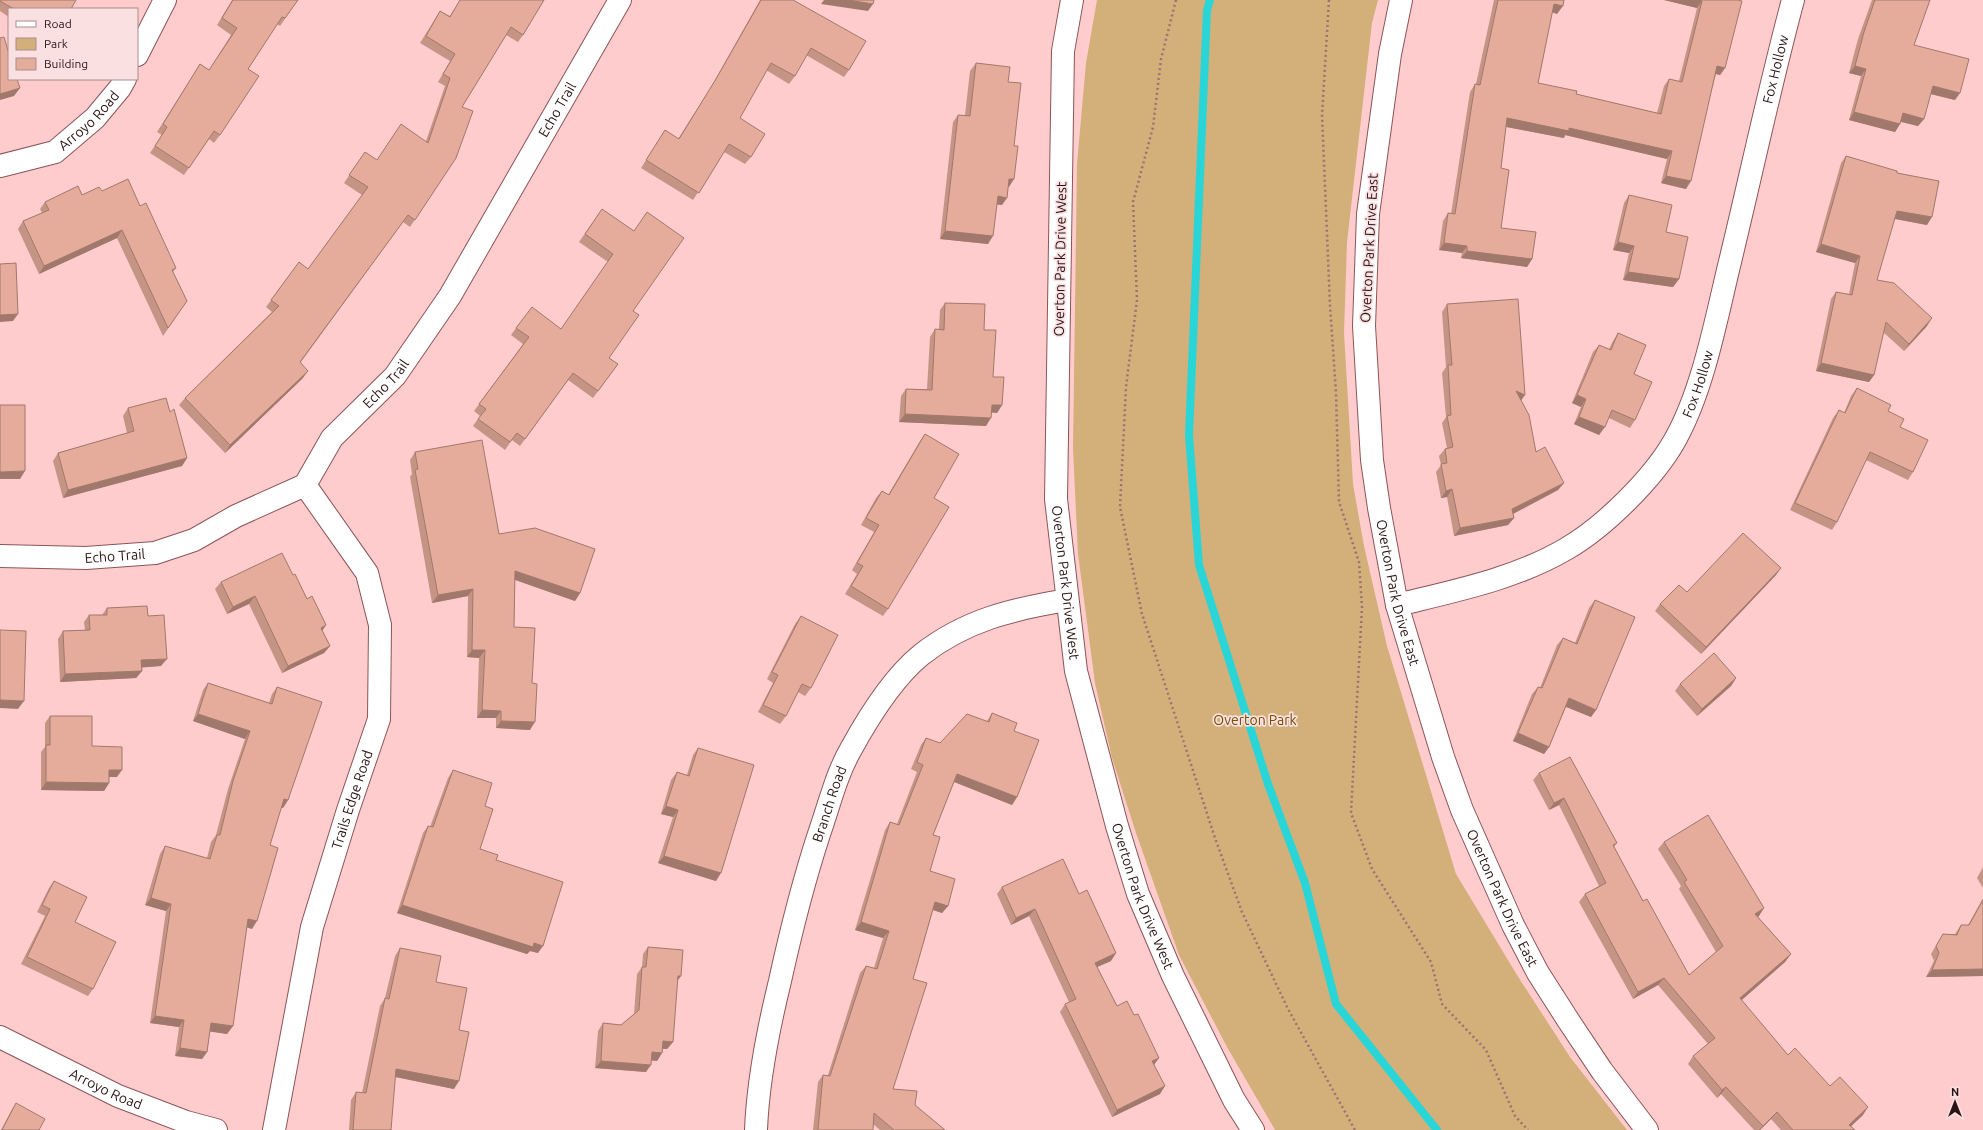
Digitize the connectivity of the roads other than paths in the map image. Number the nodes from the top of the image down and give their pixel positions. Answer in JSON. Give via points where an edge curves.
{"nodes":[{"id":1,"x":165,"y":0,"type":"edge"},
{"id":2,"x":620,"y":0,"type":"edge"},
{"id":3,"x":1072,"y":0,"type":"edge"},
{"id":4,"x":1401,"y":0,"type":"edge"},
{"id":5,"x":1793,"y":0,"type":"edge"},
{"id":6,"x":138,"y":53,"type":"edge"},
{"id":7,"x":124,"y":80,"type":"edge"},
{"id":8,"x":0,"y":166,"type":"edge"},
{"id":9,"x":305,"y":485,"type":"junction"},
{"id":10,"x":0,"y":556,"type":"edge"},
{"id":11,"x":1067,"y":600,"type":"junction"},
{"id":12,"x":1397,"y":605,"type":"junction"},
{"id":13,"x":0,"y":1037,"type":"edge"},
{"id":14,"x":216,"y":1130,"type":"edge"},
{"id":15,"x":274,"y":1130,"type":"edge"},
{"id":16,"x":756,"y":1130,"type":"edge"},
{"id":17,"x":1253,"y":1130,"type":"edge"},
{"id":18,"x":1647,"y":1130,"type":"edge"}],
"edges":[{"from":1,"to":6,"type":"street"},
{"from":2,"to":9,"type":"street","name":"Echo Trail","via":[[450,296],[395,376],[332,438]]},
{"from":3,"to":11,"type":"street","name":"Overton Park Drive West","via":[[1063,52],[1056,499]]},
{"from":4,"to":12,"type":"street","name":"Overton Park Drive East","via":[[1390,54],[1368,214],[1364,326],[1372,460]]},
{"from":5,"to":12,"type":"street","name":"Fox Hollow","via":[[1710,347],[1676,439],[1661,462],[1593,531],[1561,552],[1537,565],[1508,575]]},
{"from":7,"to":8,"type":"street","name":"Arroyo Road","via":[[95,118],[55,152]]},
{"from":9,"to":10,"type":"street","name":"Echo Trail","via":[[236,516],[194,540],[155,553],[86,558]]},
{"from":9,"to":15,"type":"street","name":"Trails Edge Road","via":[[367,573],[380,625],[379,719],[312,927]]},
{"from":11,"to":16,"type":"street","name":"Branch Road","via":[[1021,608],[958,630],[920,656],[892,685],[850,750],[832,795],[797,904],[769,1027],[757,1101]]},
{"from":11,"to":17,"type":"street","name":"Overton Park Drive West","via":[[1076,672],[1138,894],[1176,982],[1234,1100]]},
{"from":12,"to":18,"type":"street","name":"Overton Park Drive East","via":[[1462,810],[1510,918],[1538,973],[1568,1020],[1611,1084]]},
{"from":13,"to":14,"type":"street","name":"Arroyo Road","via":[[118,1096],[186,1122]]}]}
